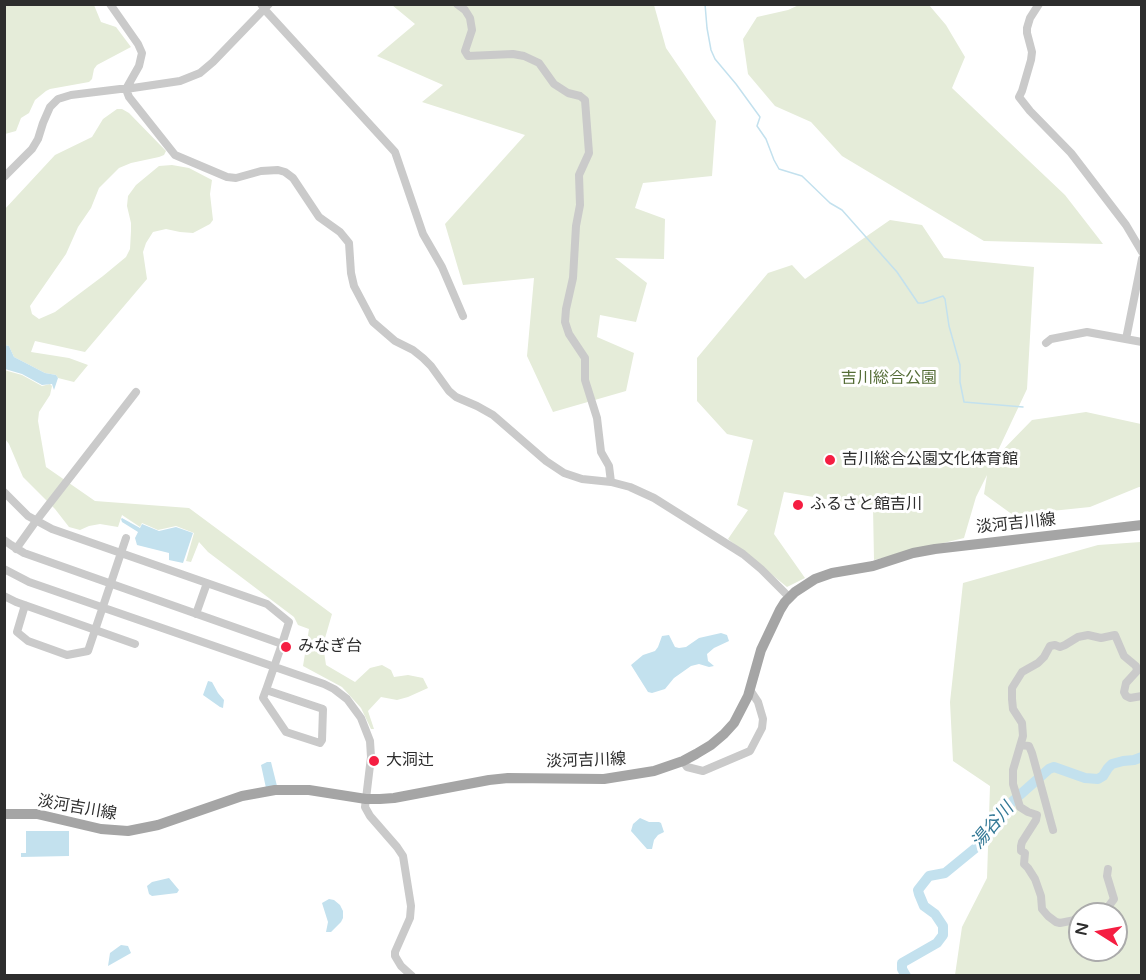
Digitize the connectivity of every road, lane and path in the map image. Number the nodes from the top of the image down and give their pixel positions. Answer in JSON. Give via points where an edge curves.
{"nodes":[{"id":1,"x":110,"y":4,"type":"edge"},
{"id":2,"x":457,"y":4,"type":"edge"},
{"id":3,"x":1039,"y":4,"type":"edge"},
{"id":4,"x":265,"y":6,"type":"edge"},
{"id":5,"x":126,"y":89,"type":"junction"},
{"id":6,"x":4,"y":177,"type":"edge"},
{"id":7,"x":1142,"y":252,"type":"edge"},
{"id":8,"x":1142,"y":259,"type":"edge"},
{"id":9,"x":464,"y":316,"type":"dead end"},
{"id":10,"x":1126,"y":339,"type":"junction"},
{"id":11,"x":1142,"y":342,"type":"edge"},
{"id":12,"x":1046,"y":343,"type":"dead end"},
{"id":13,"x":136,"y":392,"type":"dead end"},
{"id":14,"x":611,"y":482,"type":"junction"},
{"id":15,"x":4,"y":492,"type":"edge"},
{"id":16,"x":36,"y":520,"type":"junction"},
{"id":17,"x":1142,"y":525,"type":"edge"},
{"id":18,"x":126,"y":538,"type":"dead end"},
{"id":19,"x":4,"y":540,"type":"edge"},
{"id":20,"x":16,"y":549,"type":"junction"},
{"id":21,"x":121,"y":553,"type":"junction"},
{"id":22,"x":4,"y":569,"type":"edge"},
{"id":23,"x":207,"y":583,"type":"junction"},
{"id":24,"x":110,"y":584,"type":"junction"},
{"id":25,"x":4,"y":596,"type":"edge"},
{"id":26,"x":790,"y":598,"type":"junction"},
{"id":27,"x":25,"y":605,"type":"junction"},
{"id":28,"x":102,"y":607,"type":"junction"},
{"id":29,"x":196,"y":614,"type":"junction"},
{"id":30,"x":95,"y":630,"type":"junction"},
{"id":31,"x":135,"y":644,"type":"dead end"},
{"id":32,"x":282,"y":644,"type":"junction"},
{"id":33,"x":274,"y":667,"type":"junction"},
{"id":34,"x":266,"y":690,"type":"junction"},
{"id":35,"x":749,"y":692,"type":"junction"},
{"id":36,"x":1142,"y":696,"type":"edge"},
{"id":37,"x":1021,"y":745,"type":"junction"},
{"id":38,"x":683,"y":761,"type":"junction"},
{"id":39,"x":366,"y":799,"type":"junction"},
{"id":40,"x":4,"y":814,"type":"edge"},
{"id":41,"x":1053,"y":830,"type":"dead end"},
{"id":42,"x":1108,"y":869,"type":"dead end"},
{"id":43,"x":1112,"y":902,"type":"edge"},
{"id":44,"x":1068,"y":922,"type":"edge"},
{"id":45,"x":412,"y":975,"type":"edge"}],
"edges":[{"from":1,"to":5,"type":"street","via":[[141,53],[139,66]]},
{"from":2,"to":14,"type":"street","via":[[470,18],[472,30],[465,51],[468,56],[524,57],[539,63],[554,84],[585,100],[589,153],[579,175],[580,205],[565,322],[585,358],[585,380]]},
{"from":3,"to":7,"type":"street","via":[[1027,28],[1032,52],[1019,97],[1071,153]]},
{"from":4,"to":5,"type":"street","via":[[200,73],[180,81]]},
{"from":4,"to":9,"type":"street","via":[[395,152],[423,234]]},
{"from":5,"to":6,"type":"street","via":[[71,94],[58,99],[50,107],[32,149]]},
{"from":5,"to":14,"type":"street","via":[[175,155],[227,177],[278,170],[293,178],[319,218],[349,243],[354,286],[374,322],[423,358],[456,397],[493,415],[555,467],[582,479]]},
{"from":8,"to":10,"type":"street"},
{"from":10,"to":11,"type":"street"},
{"from":10,"to":12,"type":"street","via":[[1087,332]]},
{"from":13,"to":16,"type":"street"},
{"from":14,"to":26,"type":"street","via":[[654,498],[743,554]]},
{"from":15,"to":16,"type":"street"},
{"from":16,"to":20,"type":"street"},
{"from":16,"to":21,"type":"street"},
{"from":17,"to":26,"type":"main road","name":"淡河吉川線","via":[[913,553],[822,576]]},
{"from":18,"to":21,"type":"street"},
{"from":19,"to":20,"type":"street"},
{"from":20,"to":24,"type":"street"},
{"from":21,"to":23,"type":"street"},
{"from":21,"to":24,"type":"street"},
{"from":22,"to":28,"type":"street","via":[[29,582]]},
{"from":23,"to":29,"type":"street"},
{"from":23,"to":32,"type":"street","via":[[267,604],[290,622]]},
{"from":24,"to":28,"type":"street"},
{"from":24,"to":29,"type":"street"},
{"from":25,"to":27,"type":"street"},
{"from":26,"to":35,"type":"main road","name":"淡河吉川線","via":[[766,636]]},
{"from":27,"to":30,"type":"street"},
{"from":27,"to":30,"type":"street","via":[[17,632],[28,641],[67,655],[88,651]]},
{"from":28,"to":30,"type":"street"},
{"from":28,"to":33,"type":"street"},
{"from":29,"to":32,"type":"street"},
{"from":30,"to":31,"type":"street"},
{"from":32,"to":33,"type":"street"},
{"from":33,"to":34,"type":"street"},
{"from":33,"to":39,"type":"street","via":[[334,689],[361,718],[370,741],[371,757]]},
{"from":34,"to":34,"type":"street","via":[[263,698],[286,732],[320,743],[323,710]]},
{"from":35,"to":38,"type":"main road","name":"淡河吉川線","via":[[724,734]]},
{"from":35,"to":38,"type":"street","via":[[758,702],[763,719],[750,751],[704,771],[687,767]]},
{"from":36,"to":37,"type":"street","via":[[1130,698],[1124,692],[1126,683],[1137,671],[1124,656],[1115,635],[1088,635],[1060,647],[1050,646],[1038,663],[1022,672],[1012,688],[1013,709],[1022,723]]},
{"from":37,"to":41,"type":"street","via":[[1029,746],[1032,753]]},
{"from":37,"to":44,"type":"street","via":[[1013,784],[1020,807],[1037,815],[1022,842],[1024,864],[1035,879],[1042,909],[1056,922]]},
{"from":38,"to":39,"type":"main road","name":"淡河吉川線","via":[[613,778],[508,778],[394,798]]},
{"from":39,"to":40,"type":"main road","name":"淡河吉川線","via":[[275,790],[242,796],[158,825],[128,831],[37,814]]},
{"from":39,"to":45,"type":"street","via":[[366,812],[402,856],[411,906],[395,956]]},
{"from":42,"to":43,"type":"street"}]}
